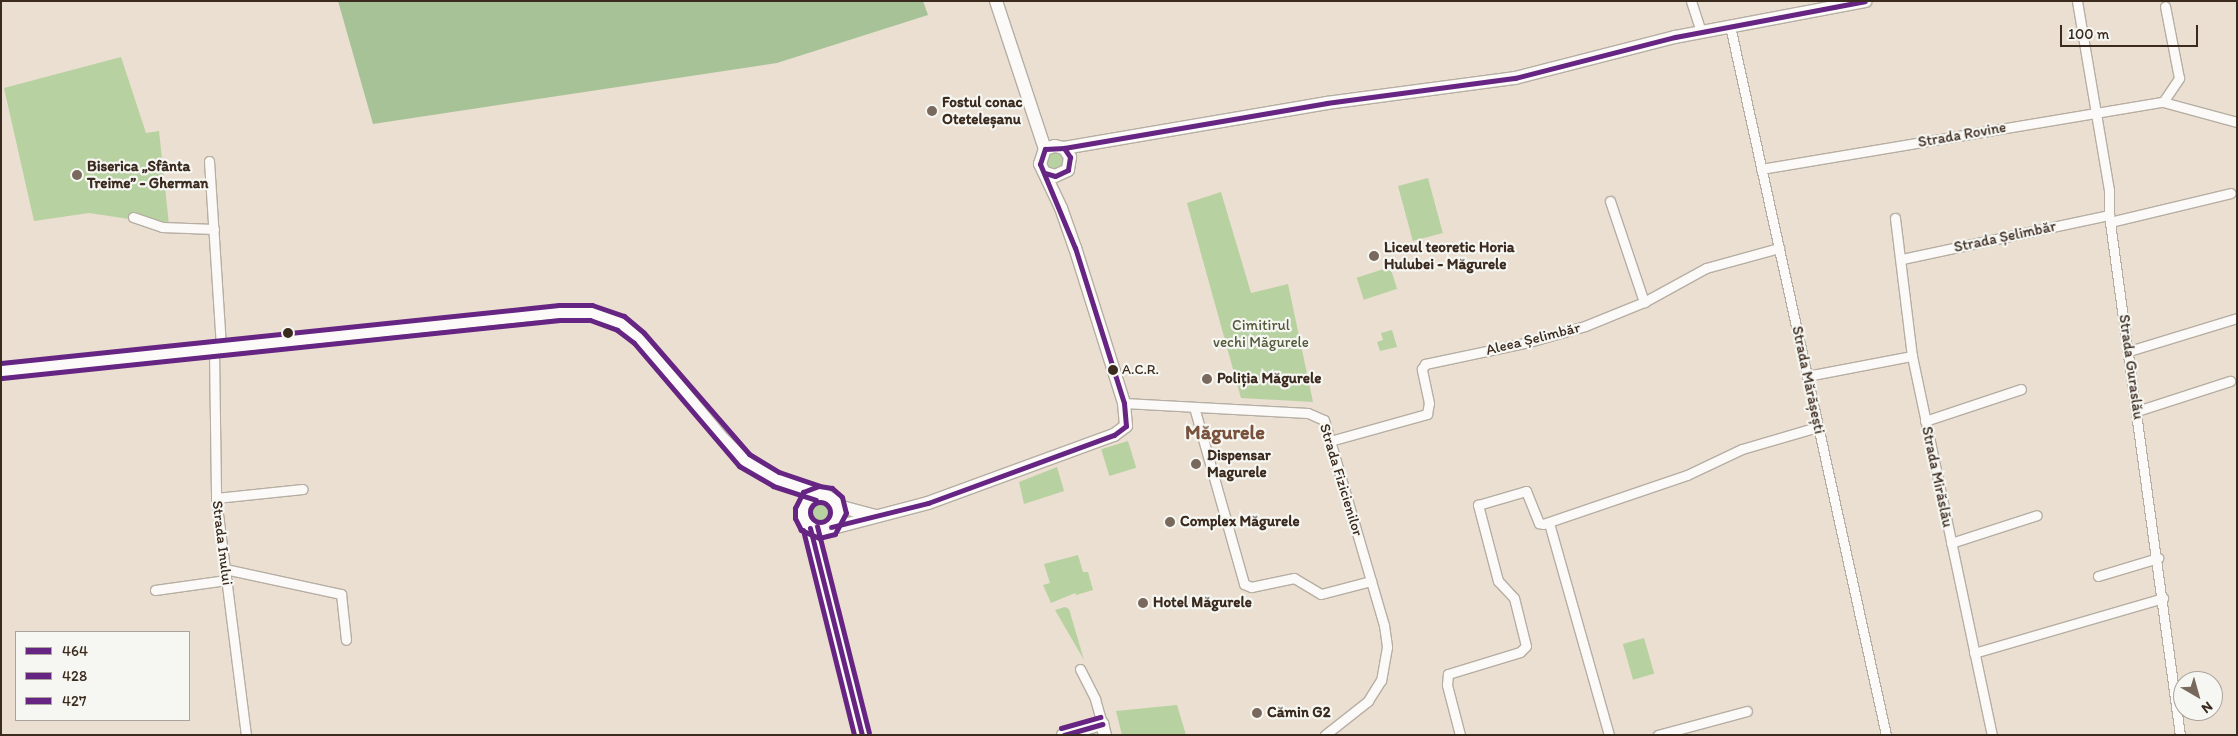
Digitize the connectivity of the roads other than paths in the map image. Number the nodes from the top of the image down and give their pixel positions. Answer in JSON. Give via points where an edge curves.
{"nodes":[{"id":1,"x":996,"y":1,"type":"edge"},
{"id":2,"x":1691,"y":1,"type":"edge"},
{"id":3,"x":1866,"y":1,"type":"edge"},
{"id":4,"x":2077,"y":1,"type":"edge"},
{"id":5,"x":2165,"y":6,"type":"dead end"},
{"id":6,"x":1730,"y":26,"type":"junction"},
{"id":7,"x":1701,"y":32,"type":"junction"},
{"id":8,"x":2163,"y":102,"type":"junction"},
{"id":9,"x":2097,"y":112,"type":"junction"},
{"id":10,"x":2237,"y":122,"type":"edge"},
{"id":11,"x":1091,"y":144,"type":"junction"},
{"id":12,"x":1064,"y":148,"type":"junction"},
{"id":13,"x":1045,"y":149,"type":"junction"},
{"id":14,"x":1071,"y":160,"type":"junction"},
{"id":15,"x":209,"y":161,"type":"dead end"},
{"id":16,"x":1761,"y":169,"type":"junction"},
{"id":17,"x":1046,"y":173,"type":"junction"},
{"id":18,"x":1065,"y":173,"type":"junction"},
{"id":19,"x":2231,"y":193,"type":"dead end"},
{"id":20,"x":1610,"y":201,"type":"dead end"},
{"id":21,"x":1061,"y":208,"type":"junction"},
{"id":22,"x":133,"y":217,"type":"dead end"},
{"id":23,"x":1895,"y":218,"type":"dead end"},
{"id":24,"x":2110,"y":218,"type":"junction"},
{"id":25,"x":214,"y":229,"type":"junction"},
{"id":26,"x":1779,"y":248,"type":"junction"},
{"id":27,"x":1902,"y":259,"type":"junction"},
{"id":28,"x":1644,"y":302,"type":"junction"},
{"id":29,"x":2237,"y":318,"type":"edge"},
{"id":30,"x":218,"y":349,"type":"junction"},
{"id":31,"x":2129,"y":351,"type":"junction"},
{"id":32,"x":1912,"y":356,"type":"junction"},
{"id":33,"x":1,"y":372,"type":"edge"},
{"id":34,"x":1807,"y":376,"type":"junction"},
{"id":35,"x":2230,"y":381,"type":"dead end"},
{"id":36,"x":2021,"y":389,"type":"dead end"},
{"id":37,"x":1124,"y":404,"type":"junction"},
{"id":38,"x":1194,"y":407,"type":"junction"},
{"id":39,"x":2137,"y":411,"type":"junction"},
{"id":40,"x":1925,"y":421,"type":"junction"},
{"id":41,"x":1817,"y":427,"type":"junction"},
{"id":42,"x":1330,"y":441,"type":"junction"},
{"id":43,"x":783,"y":482,"type":"junction"},
{"id":44,"x":303,"y":488,"type":"dead end"},
{"id":45,"x":818,"y":494,"type":"junction"},
{"id":46,"x":216,"y":498,"type":"junction"},
{"id":47,"x":838,"y":506,"type":"junction"},
{"id":48,"x":801,"y":512,"type":"junction"},
{"id":49,"x":2037,"y":515,"type":"dead end"},
{"id":50,"x":878,"y":517,"type":"junction"},
{"id":51,"x":1549,"y":523,"type":"junction"},
{"id":52,"x":820,"y":528,"type":"junction"},
{"id":53,"x":1951,"y":543,"type":"junction"},
{"id":54,"x":2158,"y":558,"type":"junction"},
{"id":55,"x":225,"y":569,"type":"junction"},
{"id":56,"x":2098,"y":576,"type":"dead end"},
{"id":57,"x":226,"y":580,"type":"junction"},
{"id":58,"x":1371,"y":581,"type":"junction"},
{"id":59,"x":154,"y":590,"type":"dead end"},
{"id":60,"x":2163,"y":598,"type":"junction"},
{"id":61,"x":346,"y":640,"type":"dead end"},
{"id":62,"x":1974,"y":653,"type":"junction"},
{"id":63,"x":1080,"y":669,"type":"dead end"},
{"id":64,"x":1747,"y":711,"type":"dead end"},
{"id":65,"x":1104,"y":729,"type":"edge"},
{"id":66,"x":246,"y":735,"type":"edge"},
{"id":67,"x":862,"y":735,"type":"edge"},
{"id":68,"x":1063,"y":735,"type":"edge"},
{"id":69,"x":1325,"y":735,"type":"edge"},
{"id":70,"x":1460,"y":735,"type":"edge"},
{"id":71,"x":1609,"y":735,"type":"edge"},
{"id":72,"x":1658,"y":735,"type":"edge"},
{"id":73,"x":1886,"y":735,"type":"edge"},
{"id":74,"x":1992,"y":735,"type":"edge"},
{"id":75,"x":2180,"y":735,"type":"edge"}],
"edges":[{"from":1,"to":13,"type":"main road"},
{"from":2,"to":7,"type":"street"},
{"from":3,"to":6,"type":"main road"},
{"from":4,"to":9,"type":"street","name":"Strada Guraslău"},
{"from":5,"to":8,"type":"street","via":[[2178,78]]},
{"from":6,"to":7,"type":"main road"},
{"from":6,"to":16,"type":"street","name":"Strada Mărășești"},
{"from":7,"to":11,"type":"main road","via":[[1515,78],[1327,103]]},
{"from":8,"to":9,"type":"street","name":"Strada Rovine"},
{"from":8,"to":10,"type":"street"},
{"from":9,"to":16,"type":"street","name":"Strada Rovine"},
{"from":9,"to":24,"type":"street","name":"Strada Guraslău"},
{"from":11,"to":12,"type":"main road"},
{"from":11,"to":14,"type":"main road"},
{"from":12,"to":13,"type":"main road"},
{"from":12,"to":14,"type":"main road"},
{"from":13,"to":17,"type":"main road","via":[[1040,164]]},
{"from":14,"to":18,"type":"main road"},
{"from":15,"to":25,"type":"street","name":"Strada Inului"},
{"from":16,"to":26,"type":"street","name":"Strada Mărășești"},
{"from":17,"to":18,"type":"main road","via":[[1055,176]]},
{"from":17,"to":21,"type":"main road"},
{"from":18,"to":21,"type":"main road"},
{"from":19,"to":24,"type":"street","name":"Strada Șelimbăr"},
{"from":20,"to":28,"type":"street"},
{"from":21,"to":37,"type":"main road"},
{"from":22,"to":25,"type":"street","via":[[162,227]]},
{"from":23,"to":27,"type":"street","name":"Strada Mirăslău"},
{"from":24,"to":27,"type":"street","name":"Strada Șelimbăr"},
{"from":24,"to":31,"type":"street","name":"Strada Guraslău"},
{"from":25,"to":30,"type":"street","name":"Strada Inului"},
{"from":26,"to":28,"type":"street","name":"Aleea Șelimbăr","via":[[1706,268]]},
{"from":26,"to":34,"type":"street","name":"Strada Mărășești"},
{"from":27,"to":32,"type":"street","name":"Strada Mirăslău","via":[[1900,274]]},
{"from":28,"to":42,"type":"street","name":"Aleea Șelimbăr","via":[[1560,334],[1425,364],[1422,369],[1429,403],[1427,414]]},
{"from":29,"to":31,"type":"street"},
{"from":30,"to":33,"type":"main road"},
{"from":30,"to":43,"type":"main road","via":[[577,312],[602,314],[630,330],[733,450],[756,468]]},
{"from":30,"to":46,"type":"street","name":"Strada Inului"},
{"from":31,"to":39,"type":"street","name":"Strada Guraslău"},
{"from":32,"to":34,"type":"street"},
{"from":32,"to":40,"type":"street","name":"Strada Mirăslău"},
{"from":34,"to":41,"type":"street","name":"Strada Mărășești"},
{"from":35,"to":39,"type":"street"},
{"from":36,"to":40,"type":"street"},
{"from":37,"to":38,"type":"street","name":"Strada Fizicienilor"},
{"from":37,"to":50,"type":"main road","via":[[1127,418],[1124,429],[928,502]]},
{"from":38,"to":42,"type":"street","name":"Strada Fizicienilor","via":[[1314,414],[1324,420]]},
{"from":38,"to":58,"type":"street","via":[[1244,584],[1252,587],[1294,578],[1321,594]]},
{"from":39,"to":54,"type":"street","name":"Strada Guraslău"},
{"from":40,"to":53,"type":"street","name":"Strada Mirăslău"},
{"from":41,"to":51,"type":"street","via":[[1742,449],[1687,475]]},
{"from":41,"to":73,"type":"street","name":"Strada Mărășești"},
{"from":42,"to":58,"type":"street","name":"Strada Fizicienilor"},
{"from":43,"to":45,"type":"main road"},
{"from":43,"to":48,"type":"main road"},
{"from":44,"to":46,"type":"street"},
{"from":45,"to":47,"type":"main road","via":[[832,498]]},
{"from":45,"to":48,"type":"main road","via":[[807,498]]},
{"from":46,"to":55,"type":"street","name":"Strada Inului"},
{"from":47,"to":50,"type":"main road"},
{"from":47,"to":52,"type":"main road","via":[[838,517]]},
{"from":48,"to":52,"type":"main road"},
{"from":49,"to":53,"type":"street"},
{"from":50,"to":52,"type":"main road"},
{"from":51,"to":70,"type":"street","via":[[1539,523],[1526,491],[1478,505],[1498,581],[1514,598],[1526,646],[1520,652],[1448,674],[1447,685]]},
{"from":51,"to":71,"type":"street"},
{"from":52,"to":67,"type":"main road","via":[[812,547]]},
{"from":53,"to":62,"type":"street","name":"Strada Mirăslău"},
{"from":54,"to":56,"type":"street"},
{"from":54,"to":60,"type":"street","name":"Strada Guraslău"},
{"from":55,"to":57,"type":"street","name":"Strada Inului"},
{"from":55,"to":61,"type":"street","via":[[341,594]]},
{"from":57,"to":59,"type":"street"},
{"from":57,"to":66,"type":"street","name":"Strada Inului"},
{"from":58,"to":69,"type":"street","name":"Strada Fizicienilor","via":[[1384,625],[1384,669],[1368,701]]},
{"from":60,"to":62,"type":"street"},
{"from":60,"to":75,"type":"street","name":"Strada Guraslău"},
{"from":62,"to":74,"type":"street","name":"Strada Mirăslău"},
{"from":63,"to":65,"type":"street","via":[[1095,699]]},
{"from":64,"to":72,"type":"street"},
{"from":65,"to":68,"type":"main road"}]}
